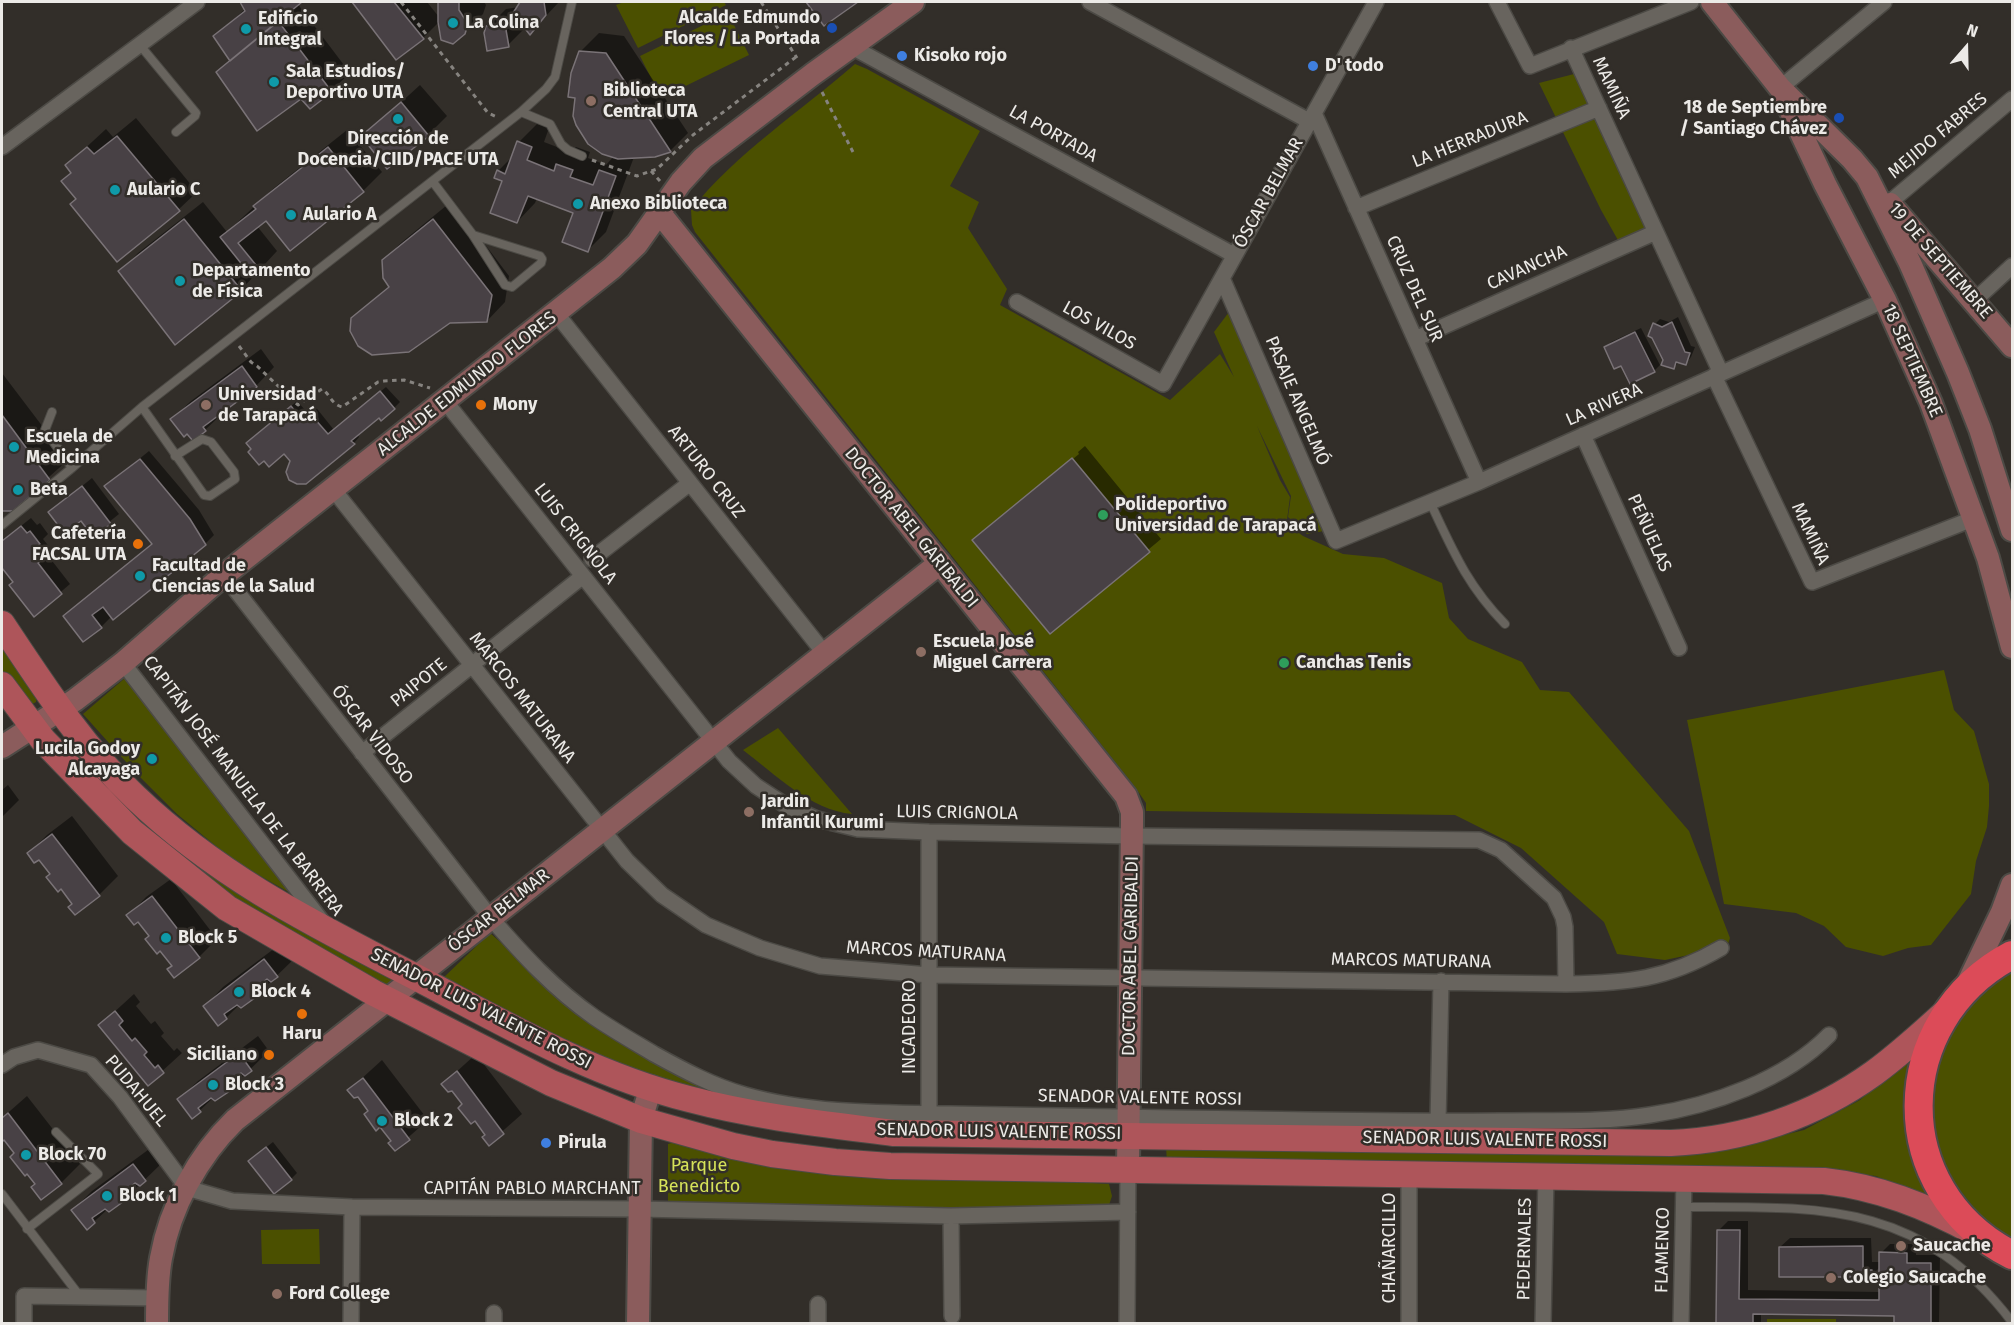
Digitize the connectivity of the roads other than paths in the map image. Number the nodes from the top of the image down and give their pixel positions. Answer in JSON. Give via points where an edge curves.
{"nodes":[{"id":1,"x":197,"y":2,"type":"edge"},
{"id":2,"x":573,"y":2,"type":"edge"},
{"id":3,"x":913,"y":2,"type":"edge"},
{"id":4,"x":1090,"y":2,"type":"edge"},
{"id":5,"x":1376,"y":2,"type":"edge"},
{"id":6,"x":1497,"y":2,"type":"edge"},
{"id":7,"x":1691,"y":2,"type":"edge"},
{"id":8,"x":1712,"y":2,"type":"edge"},
{"id":9,"x":1884,"y":2,"type":"edge"},
{"id":10,"x":140,"y":44,"type":"junction"},
{"id":11,"x":852,"y":47,"type":"junction"},
{"id":12,"x":1571,"y":48,"type":"junction"},
{"id":13,"x":1780,"y":88,"type":"junction"},
{"id":14,"x":2013,"y":99,"type":"edge"},
{"id":15,"x":1599,"y":108,"type":"junction"},
{"id":16,"x":521,"y":112,"type":"junction"},
{"id":17,"x":1311,"y":117,"type":"junction"},
{"id":18,"x":176,"y":132,"type":"dead end"},
{"id":19,"x":2,"y":147,"type":"edge"},
{"id":20,"x":582,"y":156,"type":"road end"},
{"id":21,"x":1867,"y":177,"type":"junction"},
{"id":22,"x":433,"y":182,"type":"junction"},
{"id":23,"x":1889,"y":203,"type":"junction"},
{"id":24,"x":1356,"y":208,"type":"junction"},
{"id":25,"x":659,"y":212,"type":"junction"},
{"id":26,"x":1656,"y":232,"type":"junction"},
{"id":27,"x":473,"y":235,"type":"junction"},
{"id":28,"x":1234,"y":255,"type":"junction"},
{"id":29,"x":2013,"y":266,"type":"edge"},
{"id":30,"x":1222,"y":278,"type":"junction"},
{"id":31,"x":1885,"y":300,"type":"junction"},
{"id":32,"x":1974,"y":301,"type":"junction"},
{"id":33,"x":1017,"y":302,"type":"dead end"},
{"id":34,"x":556,"y":313,"type":"junction"},
{"id":35,"x":1415,"y":339,"type":"junction"},
{"id":36,"x":2013,"y":346,"type":"edge"},
{"id":37,"x":1718,"y":375,"type":"junction"},
{"id":38,"x":1163,"y":384,"type":"joint"},
{"id":39,"x":445,"y":401,"type":"junction"},
{"id":40,"x":142,"y":407,"type":"junction"},
{"id":41,"x":52,"y":412,"type":"dead end"},
{"id":42,"x":1583,"y":435,"type":"junction"},
{"id":43,"x":176,"y":456,"type":"junction"},
{"id":44,"x":72,"y":468,"type":"junction"},
{"id":45,"x":1479,"y":482,"type":"junction"},
{"id":46,"x":690,"y":483,"type":"junction"},
{"id":47,"x":333,"y":489,"type":"junction"},
{"id":48,"x":1430,"y":502,"type":"junction"},
{"id":49,"x":2,"y":513,"type":"edge"},
{"id":50,"x":12,"y":515,"type":"junction"},
{"id":51,"x":1975,"y":518,"type":"junction"},
{"id":52,"x":2,"y":525,"type":"edge"},
{"id":53,"x":2013,"y":530,"type":"edge"},
{"id":54,"x":1336,"y":541,"type":"joint"},
{"id":55,"x":592,"y":559,"type":"dead end"},
{"id":56,"x":940,"y":563,"type":"junction"},
{"id":57,"x":224,"y":575,"type":"junction"},
{"id":58,"x":583,"y":576,"type":"junction"},
{"id":59,"x":2,"y":624,"type":"edge"},
{"id":60,"x":1505,"y":624,"type":"dead end"},
{"id":61,"x":2013,"y":646,"type":"edge"},
{"id":62,"x":1679,"y":648,"type":"dead end"},
{"id":63,"x":825,"y":654,"type":"junction"},
{"id":64,"x":123,"y":663,"type":"junction"},
{"id":65,"x":475,"y":663,"type":"junction"},
{"id":66,"x":2,"y":685,"type":"edge"},
{"id":67,"x":59,"y":709,"type":"junction"},
{"id":68,"x":33,"y":727,"type":"junction"},
{"id":69,"x":714,"y":742,"type":"junction"},
{"id":70,"x":2,"y":747,"type":"edge"},
{"id":71,"x":362,"y":753,"type":"junction"},
{"id":72,"x":602,"y":830,"type":"junction"},
{"id":73,"x":929,"y":832,"type":"junction"},
{"id":74,"x":1132,"y":836,"type":"junction"},
{"id":75,"x":2013,"y":885,"type":"edge"},
{"id":76,"x":490,"y":918,"type":"junction"},
{"id":77,"x":331,"y":933,"type":"junction"},
{"id":78,"x":1721,"y":948,"type":"dead end"},
{"id":79,"x":2013,"y":955,"type":"edge"},
{"id":80,"x":929,"y":975,"type":"junction"},
{"id":81,"x":1130,"y":976,"type":"junction"},
{"id":82,"x":416,"y":977,"type":"junction"},
{"id":83,"x":1441,"y":981,"type":"junction"},
{"id":84,"x":1566,"y":984,"type":"junction"},
{"id":85,"x":387,"y":1000,"type":"junction"},
{"id":86,"x":1956,"y":1000,"type":"junction"},
{"id":87,"x":1829,"y":1035,"type":"dead end"},
{"id":88,"x":2,"y":1065,"type":"edge"},
{"id":89,"x":651,"y":1087,"type":"junction"},
{"id":90,"x":930,"y":1114,"type":"junction"},
{"id":91,"x":640,"y":1120,"type":"junction"},
{"id":92,"x":1438,"y":1122,"type":"junction"},
{"id":93,"x":1129,"y":1126,"type":"junction"},
{"id":94,"x":56,"y":1131,"type":"dead end"},
{"id":95,"x":1128,"y":1168,"type":"junction"},
{"id":96,"x":1409,"y":1173,"type":"junction"},
{"id":97,"x":1546,"y":1175,"type":"junction"},
{"id":98,"x":1684,"y":1178,"type":"junction"},
{"id":99,"x":187,"y":1188,"type":"junction"},
{"id":100,"x":2,"y":1194,"type":"edge"},
{"id":101,"x":352,"y":1207,"type":"junction"},
{"id":102,"x":1683,"y":1207,"type":"junction"},
{"id":103,"x":640,"y":1209,"type":"junction"},
{"id":104,"x":1128,"y":1212,"type":"junction"},
{"id":105,"x":951,"y":1216,"type":"junction"},
{"id":106,"x":27,"y":1229,"type":"junction"},
{"id":107,"x":2002,"y":1252,"type":"edge"},
{"id":108,"x":81,"y":1297,"type":"junction"},
{"id":109,"x":157,"y":1298,"type":"junction"},
{"id":110,"x":818,"y":1304,"type":"dead end"},
{"id":111,"x":952,"y":1316,"type":"dead end"},
{"id":112,"x":2013,"y":1322,"type":"edge"},
{"id":113,"x":24,"y":1323,"type":"edge"},
{"id":114,"x":157,"y":1323,"type":"edge"},
{"id":115,"x":351,"y":1323,"type":"edge"},
{"id":116,"x":638,"y":1323,"type":"edge"},
{"id":117,"x":818,"y":1323,"type":"edge"},
{"id":118,"x":1127,"y":1323,"type":"edge"},
{"id":119,"x":1409,"y":1323,"type":"edge"},
{"id":120,"x":1543,"y":1323,"type":"edge"},
{"id":121,"x":1681,"y":1323,"type":"edge"}],
"edges":[{"from":1,"to":10,"type":"street"},
{"from":2,"to":16,"type":"lane","via":[[555,77]]},
{"from":3,"to":11,"type":"street","name":"ALCALDE EDMUNDO FLORES"},
{"from":4,"to":17,"type":"street"},
{"from":5,"to":17,"type":"street","name":"ÓSCAR BELMAR"},
{"from":6,"to":12,"type":"street","via":[[1530,66]]},
{"from":7,"to":12,"type":"street"},
{"from":8,"to":13,"type":"street"},
{"from":9,"to":13,"type":"street"},
{"from":10,"to":18,"type":"lane","via":[[196,113]]},
{"from":10,"to":19,"type":"street"},
{"from":11,"to":25,"type":"street","name":"ALCALDE EDMUNDO FLORES","via":[[715,148],[681,182]]},
{"from":11,"to":28,"type":"street","name":"LA PORTADA"},
{"from":12,"to":15,"type":"street","name":"MAMIÑA"},
{"from":13,"to":21,"type":"street","name":"18 SEPTIEMBRE"},
{"from":13,"to":31,"type":"street","name":"18 SEPTIEMBRE"},
{"from":14,"to":23,"type":"street","name":"MEJIDO FABRES"},
{"from":15,"to":24,"type":"street","name":"LA HERRADURA"},
{"from":15,"to":26,"type":"street","name":"MAMIÑA"},
{"from":16,"to":20,"type":"lane","via":[[550,124],[561,144]]},
{"from":16,"to":22,"type":"lane"},
{"from":17,"to":24,"type":"street","name":"CRUZ DEL SUR"},
{"from":17,"to":28,"type":"street","name":"ÓSCAR BELMAR"},
{"from":21,"to":23,"type":"street","name":"19 DE SEPTIEMBRE"},
{"from":21,"to":53,"type":"street","name":"18 SEPTIEMBRE","via":[[1958,373]]},
{"from":22,"to":27,"type":"lane"},
{"from":22,"to":40,"type":"lane"},
{"from":23,"to":32,"type":"street","name":"19 DE SEPTIEMBRE"},
{"from":24,"to":35,"type":"street","name":"CRUZ DEL SUR"},
{"from":25,"to":34,"type":"street","name":"ALCALDE EDMUNDO FLORES","via":[[625,256]]},
{"from":25,"to":56,"type":"street","name":"DOCTOR ABEL GARIBALDI"},
{"from":26,"to":35,"type":"street","name":"CAVANCHA"},
{"from":26,"to":37,"type":"street","name":"MAMIÑA"},
{"from":27,"to":27,"type":"lane","via":[[508,288],[541,263],[540,256]]},
{"from":28,"to":30,"type":"street","name":"ÓSCAR BELMAR"},
{"from":29,"to":32,"type":"street"},
{"from":30,"to":38,"type":"street","name":"ÓSCAR BELMAR"},
{"from":30,"to":54,"type":"street","name":"PASAJE ANGELMÓ"},
{"from":31,"to":37,"type":"street","name":"LA RIVERA"},
{"from":31,"to":51,"type":"street","name":"18 SEPTIEMBRE"},
{"from":32,"to":36,"type":"street","name":"19 DE SEPTIEMBRE"},
{"from":33,"to":38,"type":"street","name":"LOS VILOS"},
{"from":34,"to":39,"type":"street","name":"ALCALDE EDMUNDO FLORES"},
{"from":34,"to":46,"type":"street","name":"ARTURO CRUZ"},
{"from":35,"to":45,"type":"street","name":"CRUZ DEL SUR"},
{"from":37,"to":42,"type":"street","name":"LA RIVERA"},
{"from":37,"to":51,"type":"street","name":"MAMIÑA","via":[[1812,582]]},
{"from":39,"to":47,"type":"street","name":"ALCALDE EDMUNDO FLORES"},
{"from":39,"to":58,"type":"street","name":"LUIS CRIGNOLA"},
{"from":40,"to":43,"type":"lane"},
{"from":40,"to":44,"type":"lane"},
{"from":41,"to":44,"type":"lane","via":[[45,430]]},
{"from":42,"to":45,"type":"street","name":"LA RIVERA"},
{"from":42,"to":62,"type":"street","name":"PEÑUELAS"},
{"from":43,"to":43,"type":"lane","via":[[206,496],[235,479],[234,472],[207,439]]},
{"from":44,"to":50,"type":"lane"},
{"from":45,"to":48,"type":"street","name":"LA RIVERA"},
{"from":46,"to":55,"type":"street"},
{"from":46,"to":63,"type":"street","name":"ARTURO CRUZ"},
{"from":47,"to":57,"type":"street","name":"ALCALDE EDMUNDO FLORES"},
{"from":47,"to":65,"type":"street","name":"MARCOS MATURANA"},
{"from":48,"to":54,"type":"street","name":"LA RIVERA"},
{"from":48,"to":60,"type":"lane","via":[[1461,568]]},
{"from":49,"to":50,"type":"lane"},
{"from":50,"to":52,"type":"lane"},
{"from":51,"to":61,"type":"street","name":"18 SEPTIEMBRE"},
{"from":56,"to":63,"type":"street","name":"ÓSCAR BELMAR"},
{"from":56,"to":74,"type":"street","name":"DOCTOR ABEL GARIBALDI","via":[[1126,796],[1132,812]]},
{"from":57,"to":64,"type":"street","name":"ALCALDE EDMUNDO FLORES"},
{"from":57,"to":71,"type":"street","name":"ÓSCAR VIDOSO"},
{"from":58,"to":65,"type":"street","name":"PAIPOTE"},
{"from":58,"to":69,"type":"street","name":"LUIS CRIGNOLA"},
{"from":59,"to":67,"type":"main road","name":"SENADOR LUIS VALENTE ROSSI"},
{"from":63,"to":69,"type":"street","name":"ÓSCAR BELMAR"},
{"from":64,"to":67,"type":"street","name":"ALCALDE EDMUNDO FLORES"},
{"from":64,"to":77,"type":"street","name":"CAPITÁN JOSÉ MANUELA DE LA BARRERA"},
{"from":65,"to":71,"type":"street","name":"PAIPOTE"},
{"from":65,"to":72,"type":"street","name":"MARCOS MATURANA"},
{"from":66,"to":68,"type":"main road","name":"SENADOR LUIS VALENTE ROSSI"},
{"from":67,"to":68,"type":"street","name":"ALCALDE EDMUNDO FLORES"},
{"from":67,"to":77,"type":"main road","name":"SENADOR LUIS VALENTE ROSSI","via":[[112,774],[178,834],[246,885]]},
{"from":68,"to":70,"type":"street","name":"ALCALDE EDMUNDO FLORES"},
{"from":68,"to":85,"type":"main road","name":"SENADOR LUIS VALENTE ROSSI","via":[[132,832],[227,908]]},
{"from":69,"to":72,"type":"street","name":"ÓSCAR BELMAR"},
{"from":69,"to":73,"type":"street","name":"LUIS CRIGNOLA","via":[[756,786],[801,813],[858,829]]},
{"from":71,"to":76,"type":"street","name":"ÓSCAR VIDOSO"},
{"from":72,"to":76,"type":"street","name":"ÓSCAR BELMAR"},
{"from":72,"to":80,"type":"street","name":"MARCOS MATURANA","via":[[662,896],[730,936],[820,966]]},
{"from":73,"to":74,"type":"street","name":"LUIS CRIGNOLA"},
{"from":73,"to":80,"type":"street","name":"INCADEORO"},
{"from":74,"to":81,"type":"street","name":"DOCTOR ABEL GARIBALDI"},
{"from":74,"to":84,"type":"street","name":"LUIS CRIGNOLA","via":[[1488,842],[1546,890],[1559,907],[1565,927]]},
{"from":75,"to":86,"type":"street","via":[[1991,937]]},
{"from":76,"to":82,"type":"street","name":"ÓSCAR BELMAR"},
{"from":76,"to":90,"type":"street","name":"SENADOR VALENTE ROSSI","via":[[525,958],[593,1016],[718,1086],[795,1105]]},
{"from":77,"to":82,"type":"main road","name":"SENADOR LUIS VALENTE ROSSI"},
{"from":78,"to":84,"type":"street","name":"MARCOS MATURANA","via":[[1683,968],[1650,978]]},
{"from":79,"to":86,"type":"highway","via":[[1980,975]]},
{"from":80,"to":81,"type":"street","name":"MARCOS MATURANA"},
{"from":80,"to":90,"type":"street","name":"INCADEORO"},
{"from":81,"to":83,"type":"street","name":"MARCOS MATURANA"},
{"from":81,"to":93,"type":"street","name":"DOCTOR ABEL GARIBALDI"},
{"from":82,"to":85,"type":"street","name":"ÓSCAR BELMAR"},
{"from":82,"to":89,"type":"main road","name":"SENADOR LUIS VALENTE ROSSI","via":[[553,1048]]},
{"from":83,"to":84,"type":"street","name":"MARCOS MATURANA"},
{"from":83,"to":92,"type":"street"},
{"from":85,"to":91,"type":"main road","name":"SENADOR LUIS VALENTE ROSSI","via":[[551,1083]]},
{"from":85,"to":99,"type":"street","name":"ÓSCAR BELMAR","via":[[235,1120],[212,1146]]},
{"from":86,"to":93,"type":"main road","name":"SENADOR LUIS VALENTE ROSSI","via":[[1892,1059],[1836,1098],[1774,1125],[1706,1141]]},
{"from":86,"to":107,"type":"highway","via":[[1927,1051],[1919,1096],[1923,1142],[1945,1195],[1966,1222]]},
{"from":87,"to":92,"type":"street","name":"SENADOR VALENTE ROSSI","via":[[1804,1055],[1748,1087],[1677,1110],[1608,1120]]},
{"from":88,"to":99,"type":"street","name":"PUDAHUEL","via":[[38,1050],[91,1065],[120,1097]]},
{"from":89,"to":91,"type":"street"},
{"from":89,"to":93,"type":"main road","name":"SENADOR LUIS VALENTE ROSSI","via":[[771,1118],[894,1133]]},
{"from":90,"to":93,"type":"street","name":"SENADOR VALENTE ROSSI"},
{"from":91,"to":95,"type":"main road","name":"SENADOR LUIS VALENTE ROSSI","via":[[733,1146],[835,1162],[958,1168]]},
{"from":91,"to":103,"type":"street"},
{"from":92,"to":93,"type":"street","name":"SENADOR VALENTE ROSSI"},
{"from":93,"to":95,"type":"street","name":"DOCTOR ABEL GARIBALDI"},
{"from":94,"to":106,"type":"lane","via":[[98,1174]]},
{"from":95,"to":96,"type":"main road","name":"SENADOR LUIS VALENTE ROSSI"},
{"from":95,"to":104,"type":"street","name":"DOCTOR ABEL GARIBALDI"},
{"from":96,"to":97,"type":"main road","name":"SENADOR LUIS VALENTE ROSSI"},
{"from":96,"to":119,"type":"street","name":"CHAÑARCILLO"},
{"from":97,"to":98,"type":"main road","name":"SENADOR LUIS VALENTE ROSSI"},
{"from":97,"to":120,"type":"street","name":"PEDERNALES"},
{"from":98,"to":102,"type":"street","name":"FLAMENCO"},
{"from":98,"to":107,"type":"main road","name":"SENADOR LUIS VALENTE ROSSI","via":[[1824,1180],[1866,1187],[1927,1208]]},
{"from":99,"to":101,"type":"street","name":"CAPITÁN PABLO MARCHANT","via":[[232,1201]]},
{"from":99,"to":109,"type":"street","name":"ÓSCAR BELMAR","via":[[164,1243]]},
{"from":100,"to":106,"type":"lane"},
{"from":101,"to":103,"type":"street","name":"CAPITÁN PABLO MARCHANT"},
{"from":101,"to":115,"type":"street"},
{"from":102,"to":112,"type":"lane","via":[[1803,1209],[1859,1217],[1889,1226],[1957,1264],[1980,1283]]},
{"from":102,"to":121,"type":"street","name":"FLAMENCO"},
{"from":103,"to":105,"type":"street","name":"CAPITÁN PABLO MARCHANT"},
{"from":103,"to":116,"type":"street"},
{"from":104,"to":105,"type":"street","name":"CAPITÁN PABLO MARCHANT"},
{"from":104,"to":118,"type":"street","name":"DOCTOR ABEL GARIBALDI"},
{"from":105,"to":111,"type":"street"},
{"from":106,"to":108,"type":"lane"},
{"from":108,"to":109,"type":"street"},
{"from":108,"to":113,"type":"street","via":[[24,1296]]},
{"from":109,"to":114,"type":"street","name":"ÓSCAR BELMAR"},
{"from":110,"to":117,"type":"street"}]}
